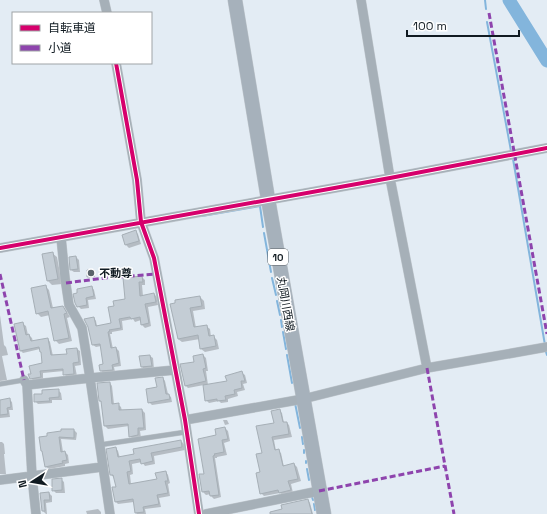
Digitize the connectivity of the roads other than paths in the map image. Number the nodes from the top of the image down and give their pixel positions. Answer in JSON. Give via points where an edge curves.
{"nodes":[{"id":1,"x":104,"y":0,"type":"edge"},
{"id":2,"x":234,"y":0,"type":"edge"},
{"id":3,"x":361,"y":0,"type":"edge"},
{"id":4,"x":107,"y":12,"type":"edge"},
{"id":5,"x":116,"y":64,"type":"edge"},
{"id":6,"x":547,"y":148,"type":"edge"},
{"id":7,"x":390,"y":178,"type":"junction"},
{"id":8,"x":268,"y":200,"type":"junction"},
{"id":9,"x":141,"y":222,"type":"junction"},
{"id":10,"x":61,"y":237,"type":"junction"},
{"id":11,"x":0,"y":248,"type":"edge"},
{"id":12,"x":547,"y":347,"type":"edge"},
{"id":13,"x":427,"y":368,"type":"junction"},
{"id":14,"x":175,"y":370,"type":"junction"},
{"id":15,"x":90,"y":378,"type":"junction"},
{"id":16,"x":26,"y":383,"type":"junction"},
{"id":17,"x":0,"y":384,"type":"edge"},
{"id":18,"x":303,"y":399,"type":"junction"},
{"id":19,"x":185,"y":420,"type":"junction"},
{"id":20,"x":186,"y":432,"type":"junction"},
{"id":21,"x":99,"y":445,"type":"junction"},
{"id":22,"x":102,"y":467,"type":"junction"},
{"id":23,"x":32,"y":476,"type":"junction"},
{"id":24,"x":0,"y":480,"type":"edge"},
{"id":25,"x":319,"y":491,"type":"junction"},
{"id":26,"x":36,"y":514,"type":"edge"},
{"id":27,"x":110,"y":514,"type":"edge"},
{"id":28,"x":199,"y":514,"type":"edge"},
{"id":29,"x":206,"y":514,"type":"edge"},
{"id":30,"x":324,"y":514,"type":"edge"}],
"edges":[{"from":1,"to":4,"type":"street"},
{"from":2,"to":8,"type":"main road","name":"丸岡川西線","number":"10"},
{"from":3,"to":7,"type":"street"},
{"from":5,"to":9,"type":"street","via":[[137,180]]},
{"from":6,"to":7,"type":"street"},
{"from":7,"to":8,"type":"street"},
{"from":7,"to":13,"type":"street"},
{"from":8,"to":9,"type":"street"},
{"from":8,"to":18,"type":"main road","name":"丸岡川西線","number":"10"},
{"from":9,"to":10,"type":"street"},
{"from":9,"to":14,"type":"street","via":[[154,258]]},
{"from":10,"to":11,"type":"street"},
{"from":10,"to":15,"type":"street","via":[[69,305],[82,328]]},
{"from":12,"to":13,"type":"street"},
{"from":13,"to":18,"type":"street"},
{"from":14,"to":15,"type":"street"},
{"from":14,"to":19,"type":"street"},
{"from":15,"to":16,"type":"street"},
{"from":15,"to":21,"type":"street"},
{"from":16,"to":17,"type":"lane"},
{"from":16,"to":23,"type":"street"},
{"from":18,"to":19,"type":"street"},
{"from":18,"to":25,"type":"main road","name":"丸岡川西線","number":"10"},
{"from":19,"to":20,"type":"street"},
{"from":20,"to":21,"type":"lane"},
{"from":20,"to":28,"type":"street"},
{"from":21,"to":22,"type":"street"},
{"from":22,"to":23,"type":"street"},
{"from":22,"to":27,"type":"street"},
{"from":23,"to":24,"type":"street"},
{"from":23,"to":26,"type":"street"},
{"from":25,"to":29,"type":"street"},
{"from":25,"to":30,"type":"main road","name":"丸岡川西線","number":"10"}]}
